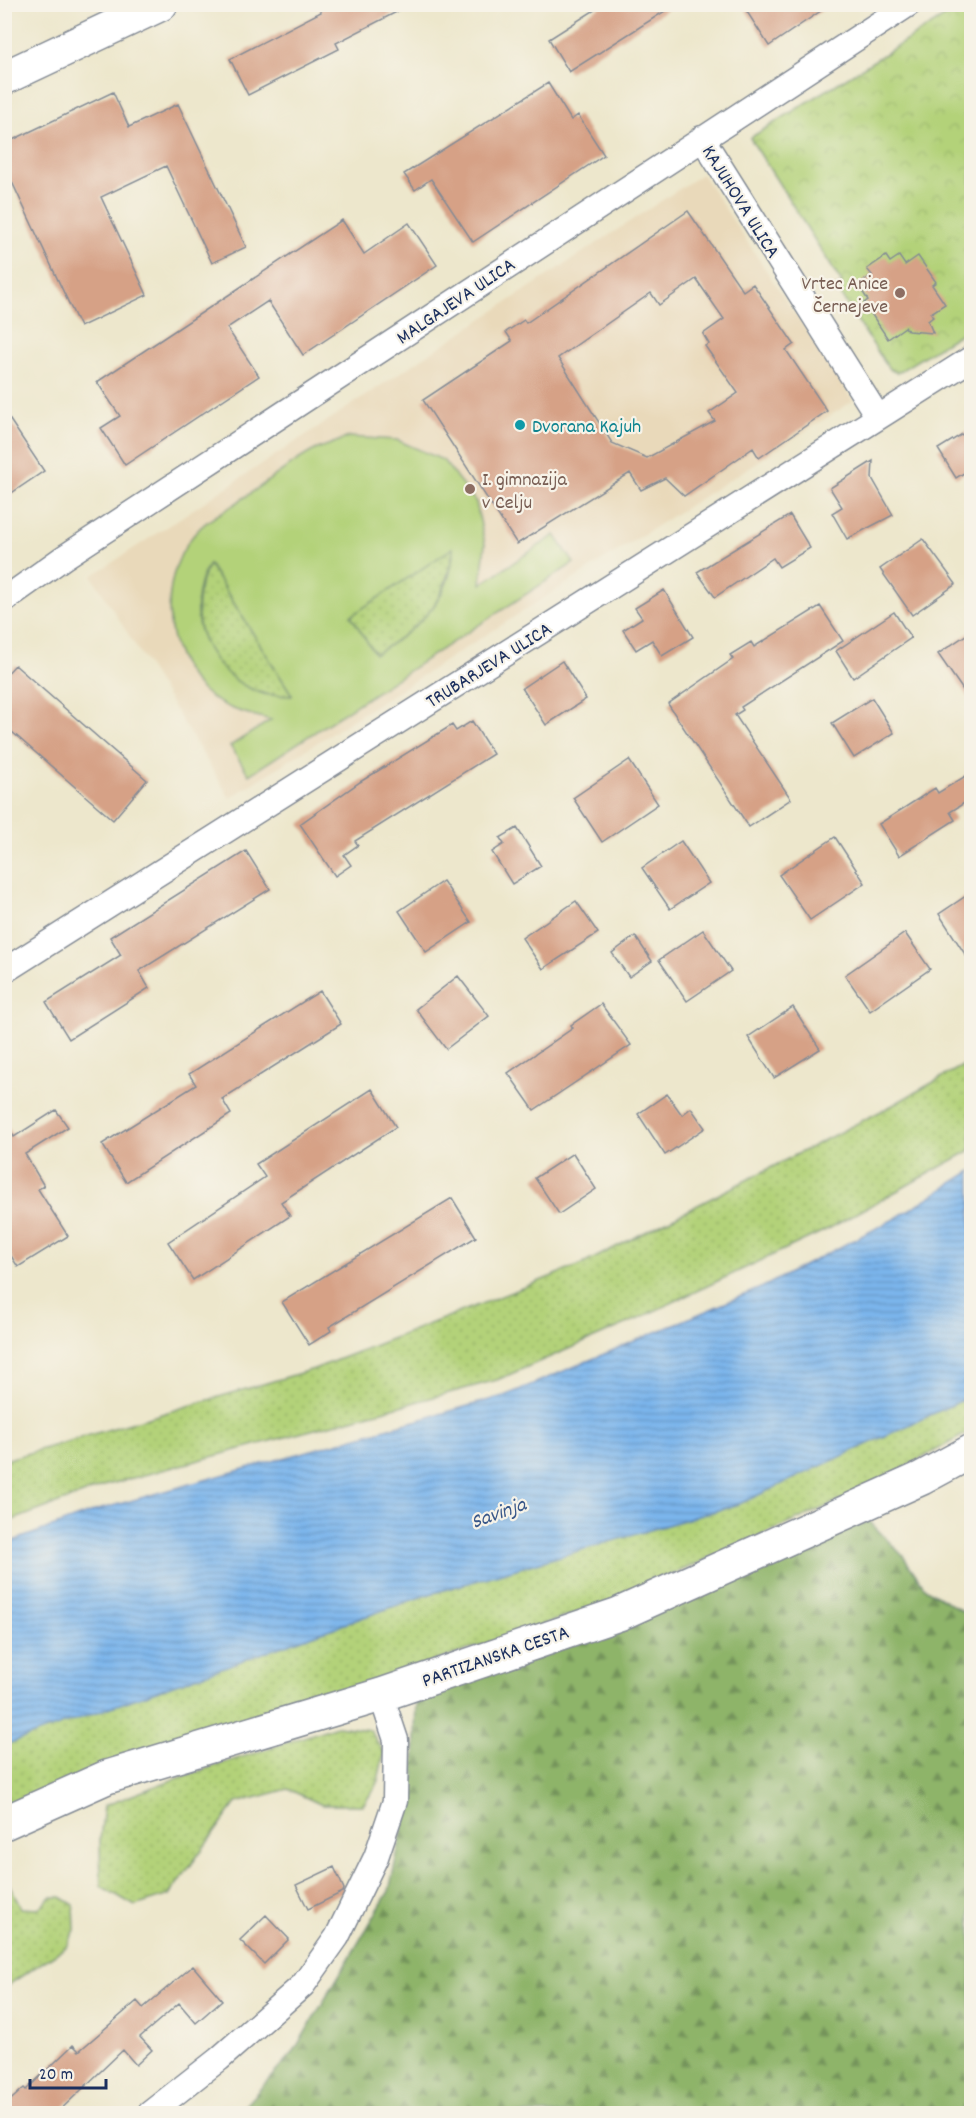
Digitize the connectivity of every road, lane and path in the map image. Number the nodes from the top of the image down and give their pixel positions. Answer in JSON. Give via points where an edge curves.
{"nodes":[{"id":1,"x":161,"y":4,"type":"edge"},
{"id":2,"x":909,"y":4,"type":"edge"},
{"id":3,"x":4,"y":78,"type":"edge"},
{"id":4,"x":702,"y":138,"type":"junction"},
{"id":5,"x":972,"y":358,"type":"edge"},
{"id":6,"x":878,"y":417,"type":"junction"},
{"id":7,"x":4,"y":600,"type":"edge"},
{"id":8,"x":4,"y":971,"type":"edge"},
{"id":9,"x":972,"y":1451,"type":"edge"},
{"id":10,"x":381,"y":1695,"type":"junction"},
{"id":11,"x":4,"y":1823,"type":"edge"},
{"id":12,"x":149,"y":2114,"type":"edge"}],
"edges":[{"from":1,"to":3,"type":"street"},
{"from":2,"to":4,"type":"street","name":"MALGAJEVA ULICA"},
{"from":4,"to":6,"type":"street","name":"KAJUHOVA ULICA"},
{"from":4,"to":7,"type":"street","name":"MALGAJEVA ULICA"},
{"from":5,"to":6,"type":"street","name":"TRUBARJEVA ULICA"},
{"from":6,"to":8,"type":"street","name":"TRUBARJEVA ULICA"},
{"from":9,"to":10,"type":"street","name":"PARTIZANSKA CESTA","via":[[921,1478],[619,1614]]},
{"from":10,"to":11,"type":"street","name":"PARTIZANSKA CESTA","via":[[107,1778]]},
{"from":10,"to":12,"type":"street","via":[[396,1740],[395,1801],[376,1857],[337,1937],[303,1985]]}]}
